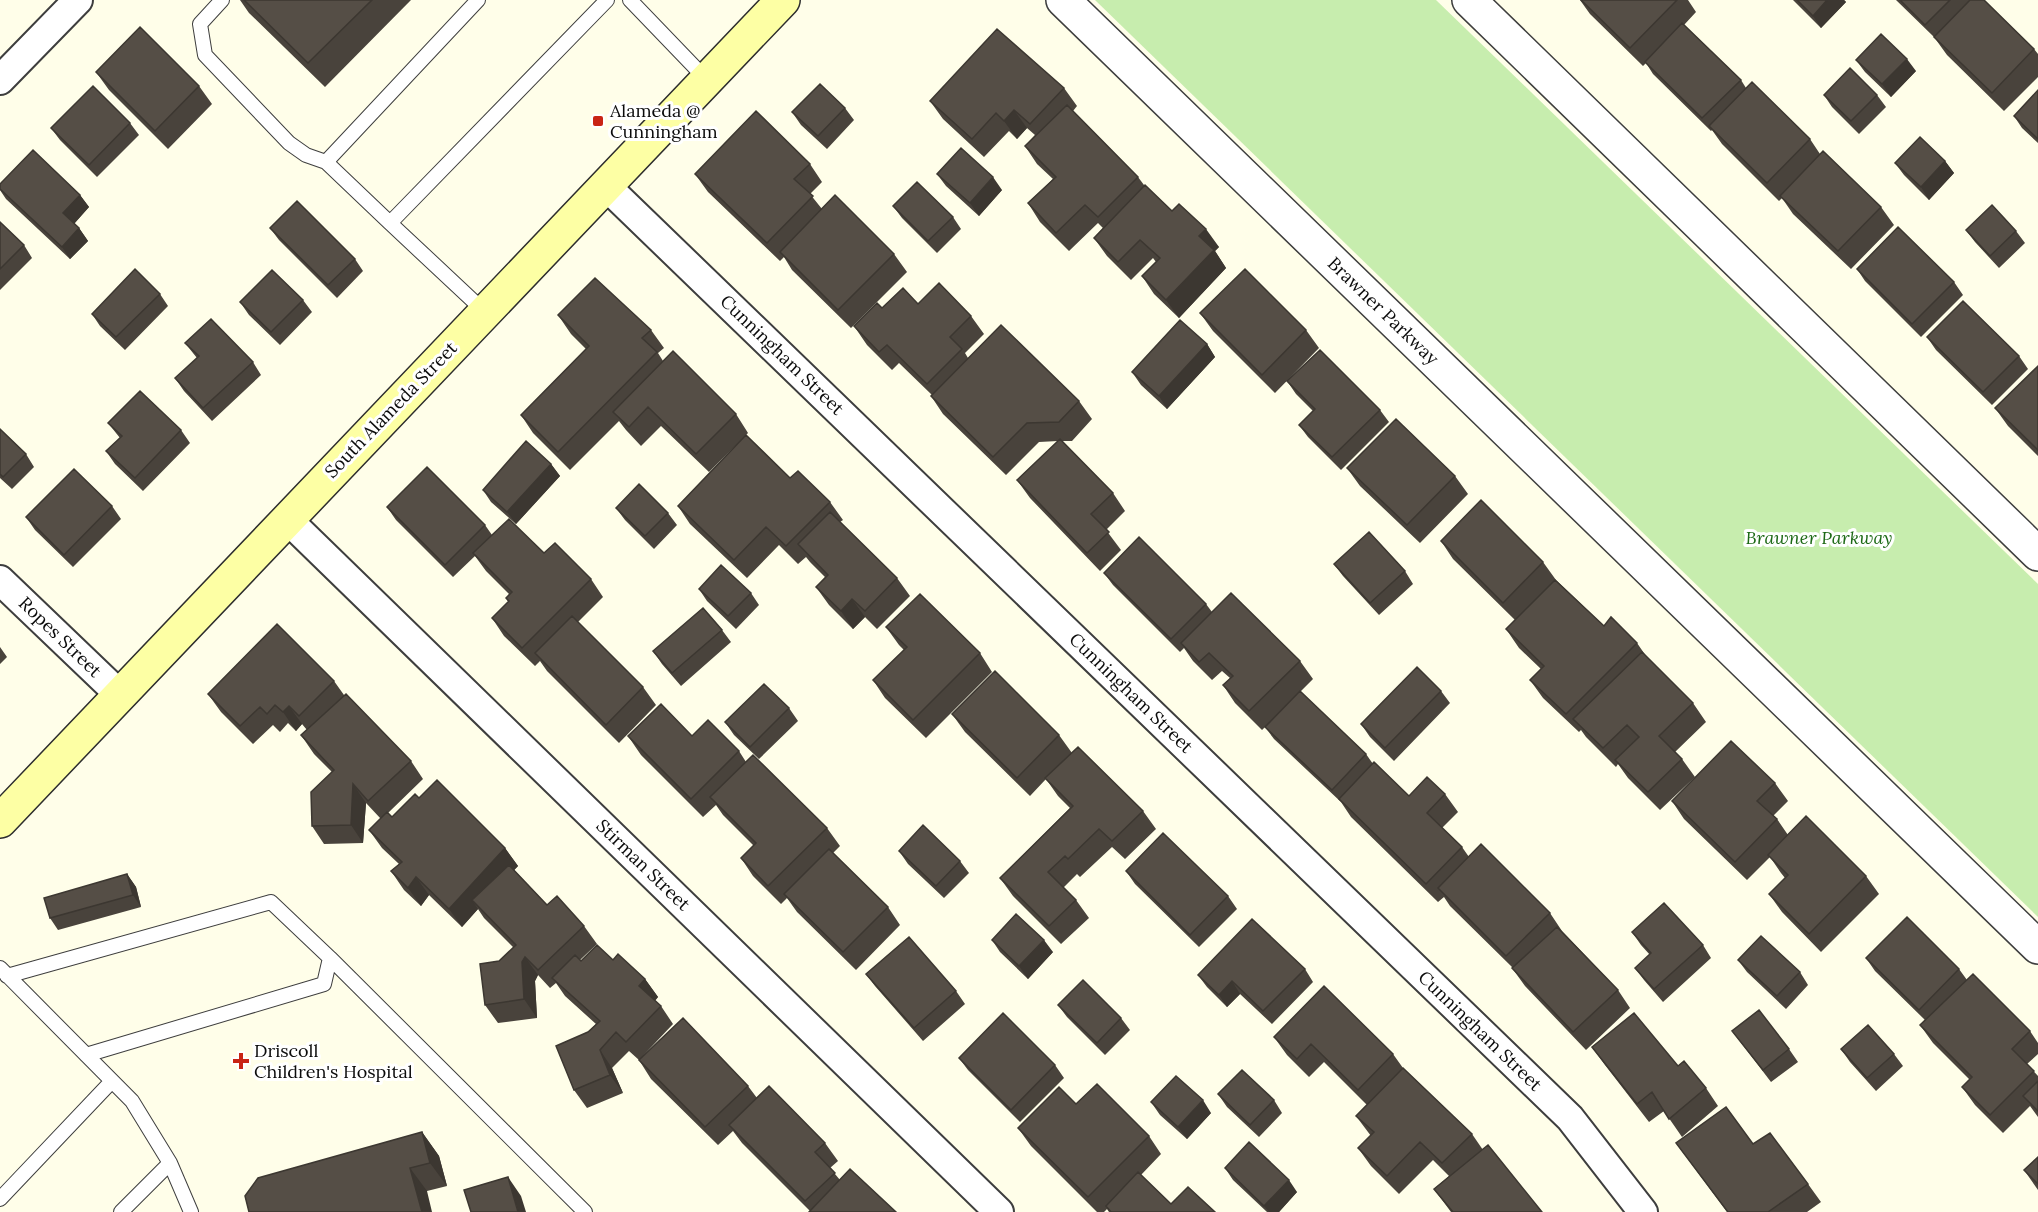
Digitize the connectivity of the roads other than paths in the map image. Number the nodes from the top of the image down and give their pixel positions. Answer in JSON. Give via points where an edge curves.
{"nodes":[{"id":1,"x":78,"y":0,"type":"edge"},
{"id":2,"x":222,"y":0,"type":"edge"},
{"id":3,"x":478,"y":0,"type":"edge"},
{"id":4,"x":607,"y":0,"type":"edge"},
{"id":5,"x":630,"y":0,"type":"edge"},
{"id":6,"x":783,"y":0,"type":"edge"},
{"id":7,"x":1063,"y":0,"type":"edge"},
{"id":8,"x":1469,"y":0,"type":"edge"},
{"id":9,"x":0,"y":80,"type":"edge"},
{"id":10,"x":707,"y":80,"type":"junction"},
{"id":11,"x":326,"y":162,"type":"junction"},
{"id":12,"x":606,"y":186,"type":"junction"},
{"id":13,"x":390,"y":224,"type":"junction"},
{"id":14,"x":485,"y":312,"type":"junction"},
{"id":15,"x":287,"y":519,"type":"junction"},
{"id":16,"x":2038,"y":554,"type":"edge"},
{"id":17,"x":0,"y":580,"type":"edge"},
{"id":18,"x":119,"y":694,"type":"junction"},
{"id":19,"x":0,"y":821,"type":"edge"},
{"id":20,"x":2038,"y":947,"type":"edge"},
{"id":21,"x":330,"y":958,"type":"junction"},
{"id":22,"x":4,"y":972,"type":"edge"},
{"id":23,"x":86,"y":1055,"type":"junction"},
{"id":24,"x":112,"y":1081,"type":"junction"},
{"id":25,"x":170,"y":1163,"type":"junction"},
{"id":26,"x":0,"y":1199,"type":"edge"},
{"id":27,"x":122,"y":1212,"type":"edge"},
{"id":28,"x":191,"y":1212,"type":"edge"},
{"id":29,"x":585,"y":1212,"type":"edge"},
{"id":30,"x":999,"y":1212,"type":"edge"},
{"id":31,"x":1643,"y":1212,"type":"edge"}],
"edges":[{"from":1,"to":9,"type":"street"},
{"from":2,"to":11,"type":"lane","via":[[200,24],[205,55],[289,143]]},
{"from":3,"to":11,"type":"lane"},
{"from":4,"to":13,"type":"lane"},
{"from":5,"to":10,"type":"lane"},
{"from":6,"to":10,"type":"main road","name":"South Alameda Street"},
{"from":7,"to":20,"type":"street","name":"Brawner Parkway"},
{"from":8,"to":16,"type":"street"},
{"from":10,"to":12,"type":"main road","name":"South Alameda Street"},
{"from":11,"to":13,"type":"lane"},
{"from":12,"to":14,"type":"main road","name":"South Alameda Street"},
{"from":12,"to":31,"type":"street","name":"Cunningham Street","via":[[1570,1118]]},
{"from":13,"to":14,"type":"lane"},
{"from":14,"to":15,"type":"main road","name":"South Alameda Street"},
{"from":15,"to":18,"type":"main road","name":"South Alameda Street"},
{"from":15,"to":30,"type":"street","name":"Stirman Street"},
{"from":17,"to":18,"type":"street","name":"Ropes Street"},
{"from":18,"to":19,"type":"main road","name":"South Alameda Street"},
{"from":21,"to":22,"type":"lane","via":[[271,902]]},
{"from":21,"to":23,"type":"lane","via":[[324,984]]},
{"from":21,"to":29,"type":"lane"},
{"from":22,"to":23,"type":"lane"},
{"from":23,"to":24,"type":"lane"},
{"from":24,"to":25,"type":"lane","via":[[132,1101]]},
{"from":24,"to":26,"type":"lane"},
{"from":25,"to":27,"type":"lane"},
{"from":25,"to":28,"type":"lane"}]}
